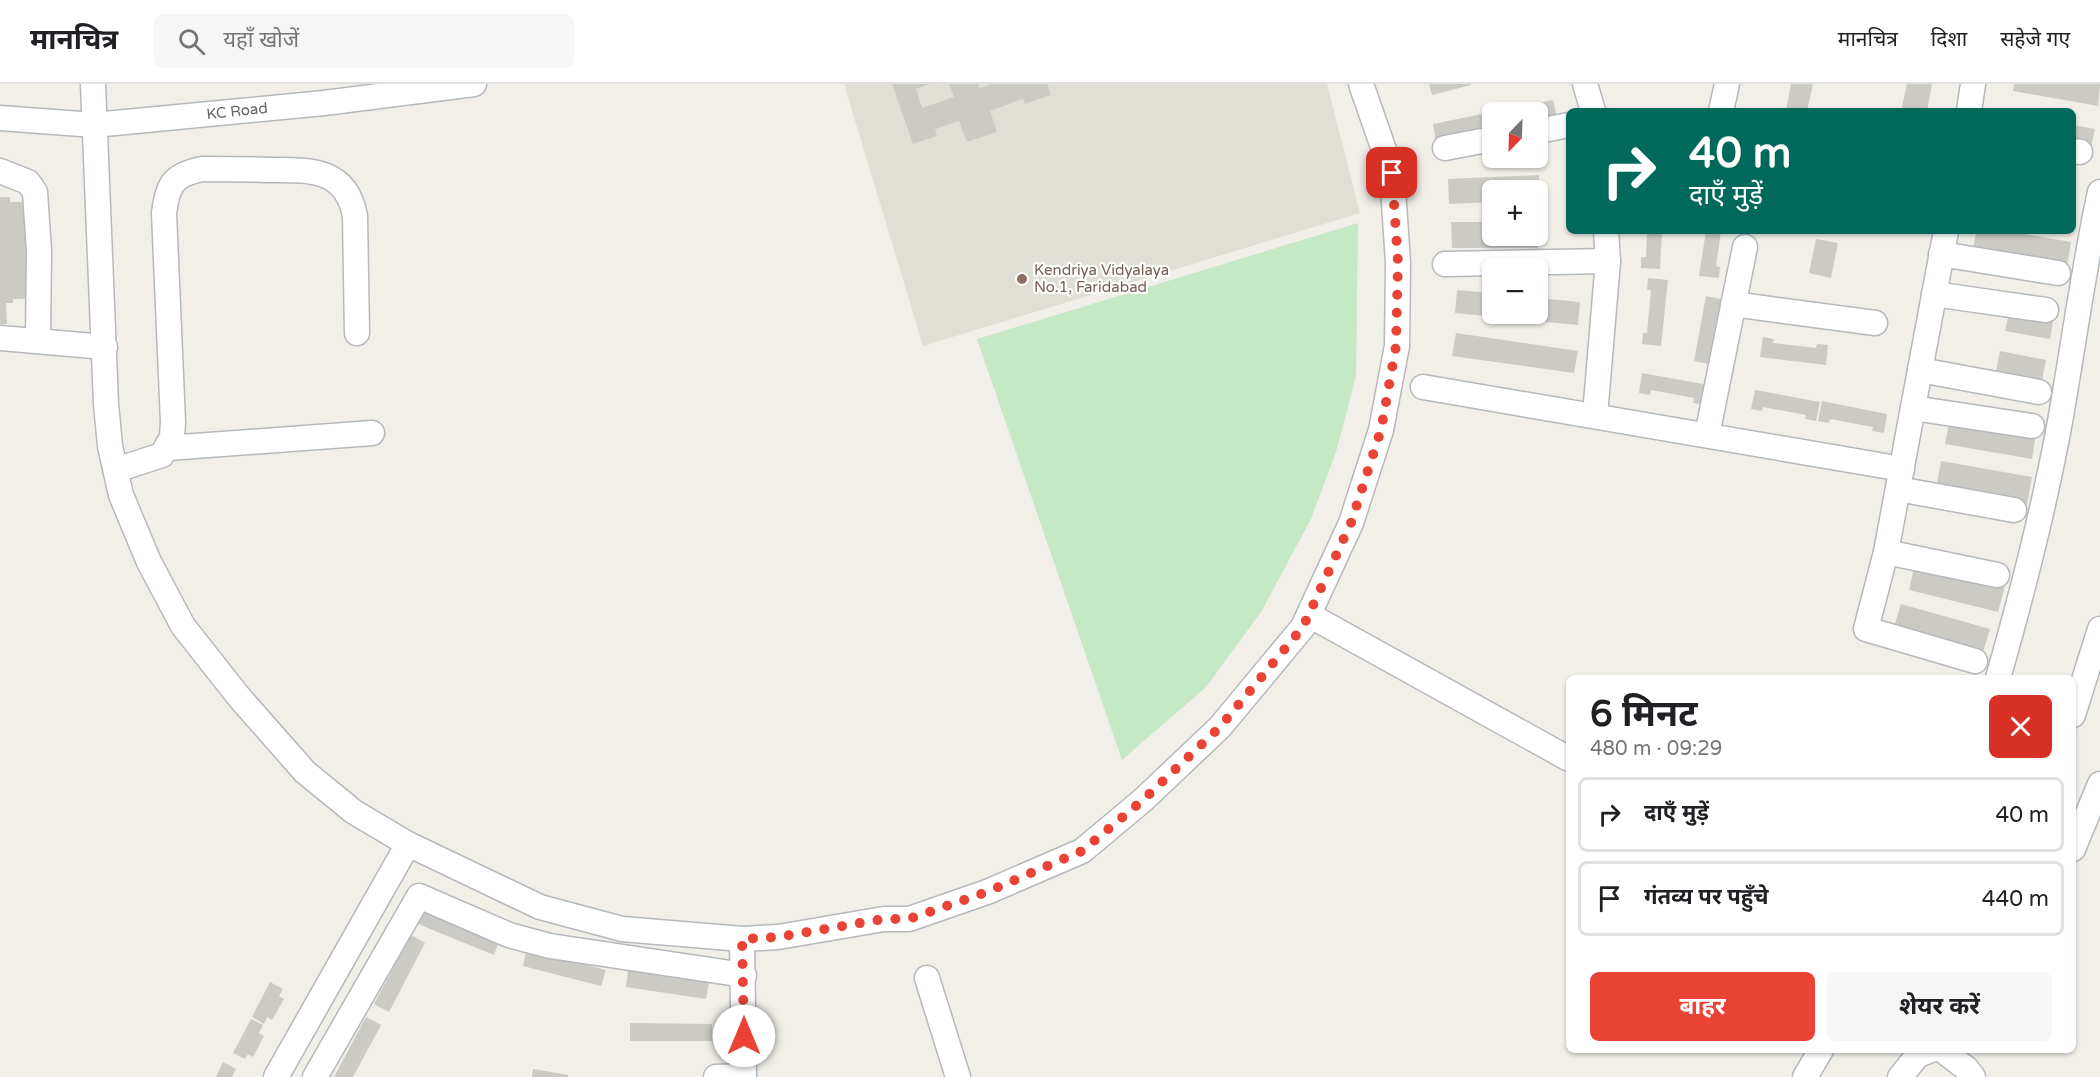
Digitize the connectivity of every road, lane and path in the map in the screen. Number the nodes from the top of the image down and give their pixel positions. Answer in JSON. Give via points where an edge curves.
{"nodes":[{"id":1,"x":93,"y":84,"type":"edge"},
{"id":2,"x":474,"y":84,"type":"edge"},
{"id":3,"x":1361,"y":84,"type":"edge"},
{"id":4,"x":1585,"y":84,"type":"edge"},
{"id":5,"x":1727,"y":84,"type":"edge"},
{"id":6,"x":1973,"y":84,"type":"edge"},
{"id":7,"x":323,"y":93,"type":"edge"},
{"id":8,"x":1592,"y":108,"type":"edge"},
{"id":9,"x":1722,"y":108,"type":"edge"},
{"id":10,"x":1969,"y":108,"type":"edge"},
{"id":11,"x":0,"y":118,"type":"edge"},
{"id":12,"x":94,"y":125,"type":"junction"},
{"id":13,"x":1566,"y":126,"type":"edge"},
{"id":14,"x":1548,"y":129,"type":"edge"},
{"id":15,"x":1482,"y":141,"type":"edge"},
{"id":16,"x":1445,"y":148,"type":"dead end"},
{"id":17,"x":0,"y":171,"type":"edge"},
{"id":18,"x":2100,"y":192,"type":"edge"},
{"id":19,"x":1606,"y":234,"type":"edge"},
{"id":20,"x":1943,"y":242,"type":"edge"},
{"id":21,"x":1745,"y":247,"type":"dead end"},
{"id":22,"x":1608,"y":261,"type":"junction"},
{"id":23,"x":1445,"y":264,"type":"dead end"},
{"id":24,"x":2058,"y":273,"type":"dead end"},
{"id":25,"x":1934,"y":294,"type":"junction"},
{"id":26,"x":1733,"y":304,"type":"junction"},
{"id":27,"x":2046,"y":310,"type":"dead end"},
{"id":28,"x":1875,"y":323,"type":"dead end"},
{"id":29,"x":357,"y":333,"type":"dead end"},
{"id":30,"x":0,"y":338,"type":"edge"},
{"id":31,"x":38,"y":340,"type":"junction"},
{"id":32,"x":105,"y":347,"type":"junction"},
{"id":33,"x":1920,"y":370,"type":"junction"},
{"id":34,"x":1423,"y":387,"type":"dead end"},
{"id":35,"x":2038,"y":392,"type":"dead end"},
{"id":36,"x":1913,"y":408,"type":"junction"},
{"id":37,"x":1595,"y":415,"type":"junction"},
{"id":38,"x":2032,"y":426,"type":"dead end"},
{"id":39,"x":372,"y":433,"type":"dead end"},
{"id":40,"x":1707,"y":435,"type":"junction"},
{"id":41,"x":168,"y":448,"type":"junction"},
{"id":42,"x":116,"y":470,"type":"junction"},
{"id":43,"x":1900,"y":479,"type":"junction"},
{"id":44,"x":2014,"y":510,"type":"dead end"},
{"id":45,"x":1886,"y":552,"type":"junction"},
{"id":46,"x":1997,"y":575,"type":"dead end"},
{"id":47,"x":1309,"y":615,"type":"junction"},
{"id":48,"x":2100,"y":629,"type":"edge"},
{"id":49,"x":1976,"y":661,"type":"dead end"},
{"id":50,"x":1999,"y":675,"type":"edge"},
{"id":51,"x":2076,"y":705,"type":"edge"},
{"id":52,"x":1566,"y":757,"type":"edge"},
{"id":53,"x":2100,"y":784,"type":"edge"},
{"id":54,"x":2076,"y":842,"type":"edge"},
{"id":55,"x":408,"y":844,"type":"junction"},
{"id":56,"x":742,"y":939,"type":"junction"},
{"id":57,"x":744,"y":975,"type":"junction"},
{"id":58,"x":927,"y":978,"type":"dead end"},
{"id":59,"x":1819,"y":1053,"type":"edge"},
{"id":60,"x":1923,"y":1053,"type":"edge"},
{"id":61,"x":1948,"y":1053,"type":"edge"},
{"id":62,"x":1973,"y":1065,"type":"edge"},
{"id":63,"x":276,"y":1077,"type":"edge"},
{"id":64,"x":315,"y":1077,"type":"edge"},
{"id":65,"x":716,"y":1077,"type":"edge"},
{"id":66,"x":744,"y":1077,"type":"edge"},
{"id":67,"x":958,"y":1077,"type":"edge"},
{"id":68,"x":1805,"y":1077,"type":"edge"},
{"id":69,"x":1900,"y":1077,"type":"edge"}],
"edges":[{"from":1,"to":12,"type":"street"},
{"from":2,"to":7,"type":"street","name":"KC Road"},
{"from":3,"to":47,"type":"street","via":[[1392,173],[1398,263],[1396,346],[1381,430],[1351,523]]},
{"from":4,"to":8,"type":"street"},
{"from":5,"to":9,"type":"street"},
{"from":6,"to":10,"type":"street"},
{"from":7,"to":12,"type":"street","name":"KC Road"},
{"from":11,"to":12,"type":"street","name":"KC Road"},
{"from":12,"to":32,"type":"street"},
{"from":13,"to":14,"type":"street"},
{"from":15,"to":16,"type":"street"},
{"from":17,"to":31,"type":"street","via":[[28,182],[35,192]]},
{"from":18,"to":50,"type":"street","via":[[2031,563]]},
{"from":19,"to":22,"type":"street"},
{"from":20,"to":24,"type":"street"},
{"from":20,"to":25,"type":"street"},
{"from":21,"to":26,"type":"street"},
{"from":22,"to":23,"type":"street"},
{"from":22,"to":37,"type":"street"},
{"from":25,"to":27,"type":"street"},
{"from":25,"to":33,"type":"street"},
{"from":26,"to":28,"type":"street"},
{"from":26,"to":40,"type":"street"},
{"from":29,"to":41,"type":"street","via":[[355,216],[352,198],[343,187],[330,177],[309,170],[187,172],[174,180],[167,191],[164,213],[173,422]]},
{"from":30,"to":31,"type":"street"},
{"from":31,"to":32,"type":"street"},
{"from":32,"to":42,"type":"street","via":[[106,404]]},
{"from":33,"to":35,"type":"street"},
{"from":33,"to":36,"type":"street"},
{"from":34,"to":37,"type":"street"},
{"from":36,"to":38,"type":"street"},
{"from":36,"to":43,"type":"street"},
{"from":37,"to":40,"type":"street"},
{"from":39,"to":41,"type":"street"},
{"from":40,"to":43,"type":"street"},
{"from":41,"to":42,"type":"street","via":[[162,455]]},
{"from":42,"to":55,"type":"street","via":[[121,495],[149,561],[183,626],[305,772],[354,812]]},
{"from":43,"to":44,"type":"street"},
{"from":43,"to":45,"type":"street"},
{"from":45,"to":46,"type":"street"},
{"from":45,"to":49,"type":"street","via":[[1866,629]]},
{"from":47,"to":52,"type":"street"},
{"from":47,"to":56,"type":"street","via":[[1220,727],[1082,851],[987,892],[909,919]]},
{"from":48,"to":51,"type":"street"},
{"from":53,"to":54,"type":"street"},
{"from":55,"to":56,"type":"street","via":[[540,907],[622,929]]},
{"from":55,"to":63,"type":"street"},
{"from":56,"to":57,"type":"street"},
{"from":57,"to":64,"type":"street","via":[[550,946],[509,935],[419,896]]},
{"from":57,"to":66,"type":"street"},
{"from":58,"to":67,"type":"street"},
{"from":59,"to":68,"type":"street"},
{"from":60,"to":69,"type":"street"},
{"from":61,"to":62,"type":"street"},
{"from":65,"to":66,"type":"street"}]}
